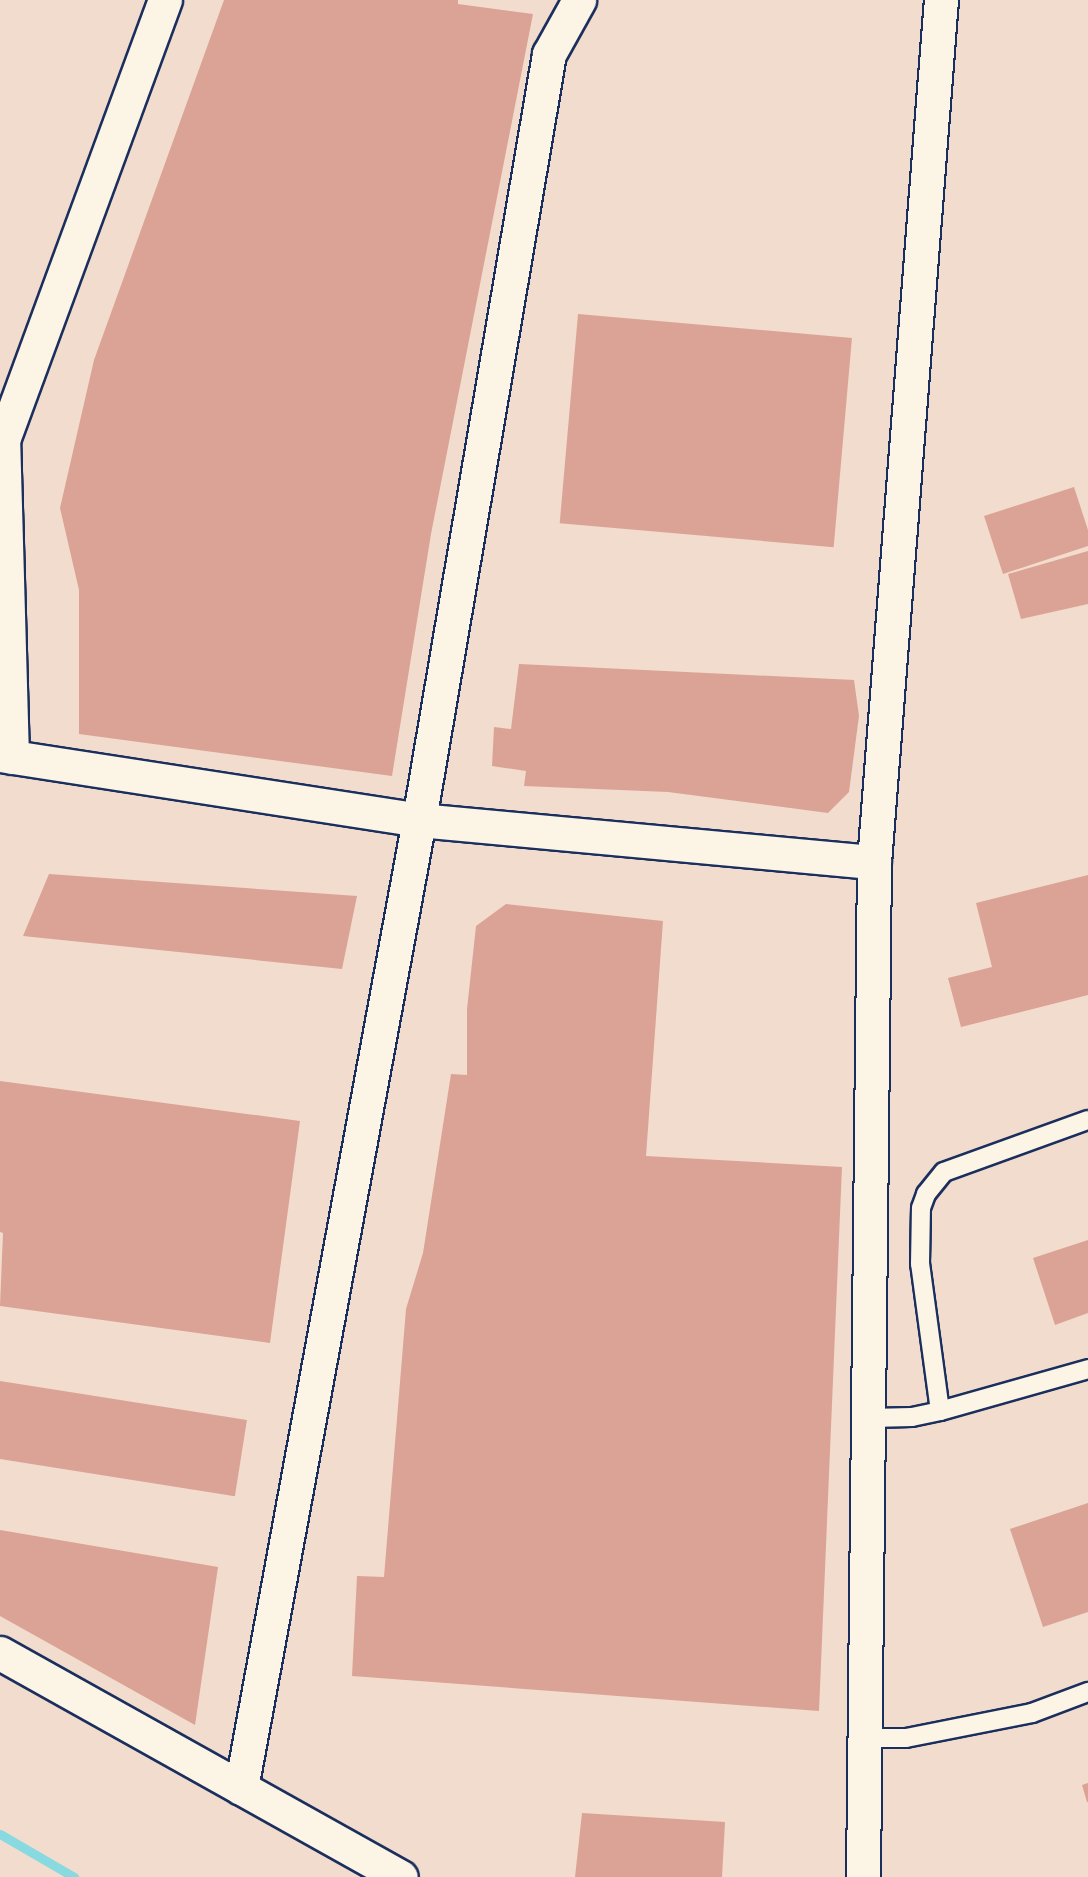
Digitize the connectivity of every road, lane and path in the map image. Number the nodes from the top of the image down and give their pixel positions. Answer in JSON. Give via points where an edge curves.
{"nodes":[{"id":1,"x":165,"y":0,"type":"edge"},
{"id":2,"x":579,"y":0,"type":"edge"},
{"id":3,"x":941,"y":0,"type":"edge"},
{"id":4,"x":6,"y":756,"type":"edge"},
{"id":5,"x":419,"y":820,"type":"junction"},
{"id":6,"x":874,"y":862,"type":"junction"},
{"id":7,"x":1088,"y":1120,"type":"edge"},
{"id":8,"x":1088,"y":1369,"type":"edge"},
{"id":9,"x":940,"y":1411,"type":"junction"},
{"id":10,"x":870,"y":1418,"type":"junction"},
{"id":11,"x":0,"y":1653,"type":"edge"},
{"id":12,"x":1088,"y":1692,"type":"edge"},
{"id":13,"x":867,"y":1738,"type":"junction"},
{"id":14,"x":241,"y":1788,"type":"junction"},
{"id":15,"x":401,"y":1877,"type":"edge"},
{"id":16,"x":863,"y":1877,"type":"edge"}],
"edges":[{"from":1,"to":4,"type":"street","via":[[3,440]]},
{"from":2,"to":5,"type":"street","via":[[549,54]]},
{"from":3,"to":6,"type":"street"},
{"from":4,"to":5,"type":"street"},
{"from":5,"to":6,"type":"street"},
{"from":5,"to":14,"type":"street"},
{"from":6,"to":10,"type":"street"},
{"from":7,"to":9,"type":"lane","via":[[944,1172],[926,1194],[921,1208],[920,1264]]},
{"from":8,"to":9,"type":"lane"},
{"from":9,"to":10,"type":"lane","via":[[912,1417]]},
{"from":10,"to":13,"type":"street"},
{"from":11,"to":14,"type":"street"},
{"from":12,"to":13,"type":"lane","via":[[1032,1713],[906,1738]]},
{"from":13,"to":16,"type":"street"},
{"from":14,"to":15,"type":"street"}]}
